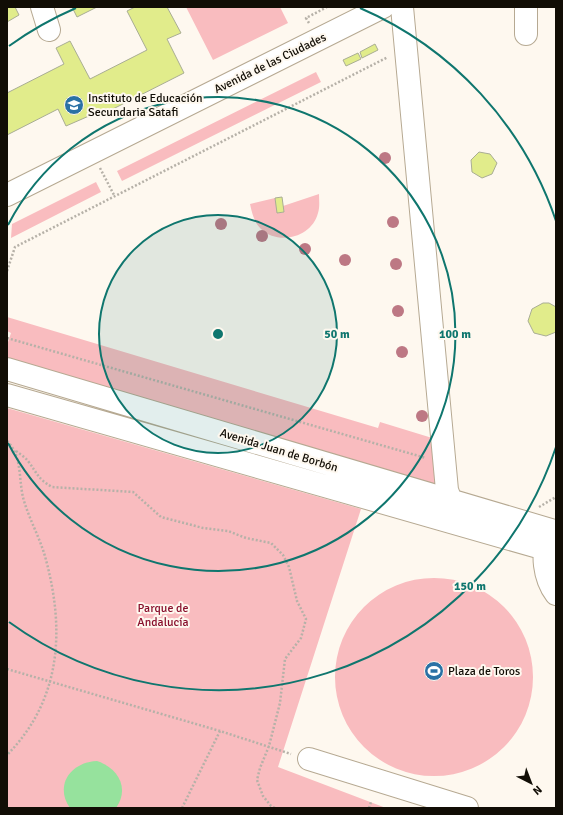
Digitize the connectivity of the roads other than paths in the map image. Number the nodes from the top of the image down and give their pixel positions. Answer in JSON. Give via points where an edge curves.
{"nodes":[{"id":1,"x":42,"y":7,"type":"edge"},
{"id":2,"x":383,"y":7,"type":"edge"},
{"id":3,"x":402,"y":7,"type":"edge"},
{"id":4,"x":526,"y":7,"type":"edge"},
{"id":5,"x":49,"y":30,"type":"dead end"},
{"id":6,"x":526,"y":34,"type":"dead end"},
{"id":7,"x":7,"y":195,"type":"edge"},
{"id":8,"x":7,"y":369,"type":"edge"},
{"id":9,"x":7,"y":396,"type":"edge"},
{"id":10,"x":451,"y":501,"type":"junction"},
{"id":11,"x":551,"y":534,"type":"edge"},
{"id":12,"x":556,"y":594,"type":"edge"},
{"id":13,"x":309,"y":759,"type":"road end"},
{"id":14,"x":467,"y":808,"type":"edge"}],
"edges":[{"from":1,"to":5,"type":"street"},
{"from":2,"to":7,"type":"street","name":"Avenida de las Ciudades"},
{"from":3,"to":10,"type":"street","via":[[444,464]]},
{"from":4,"to":6,"type":"street"},
{"from":8,"to":10,"type":"street","name":"Avenida Juan de Borbón"},
{"from":9,"to":11,"type":"street","name":"Avenida Juan de Borbón"},
{"from":10,"to":11,"type":"street","name":"Avenida Juan de Borbón"},
{"from":11,"to":12,"type":"street","via":[[544,557],[546,573]]},
{"from":13,"to":14,"type":"street"}]}
